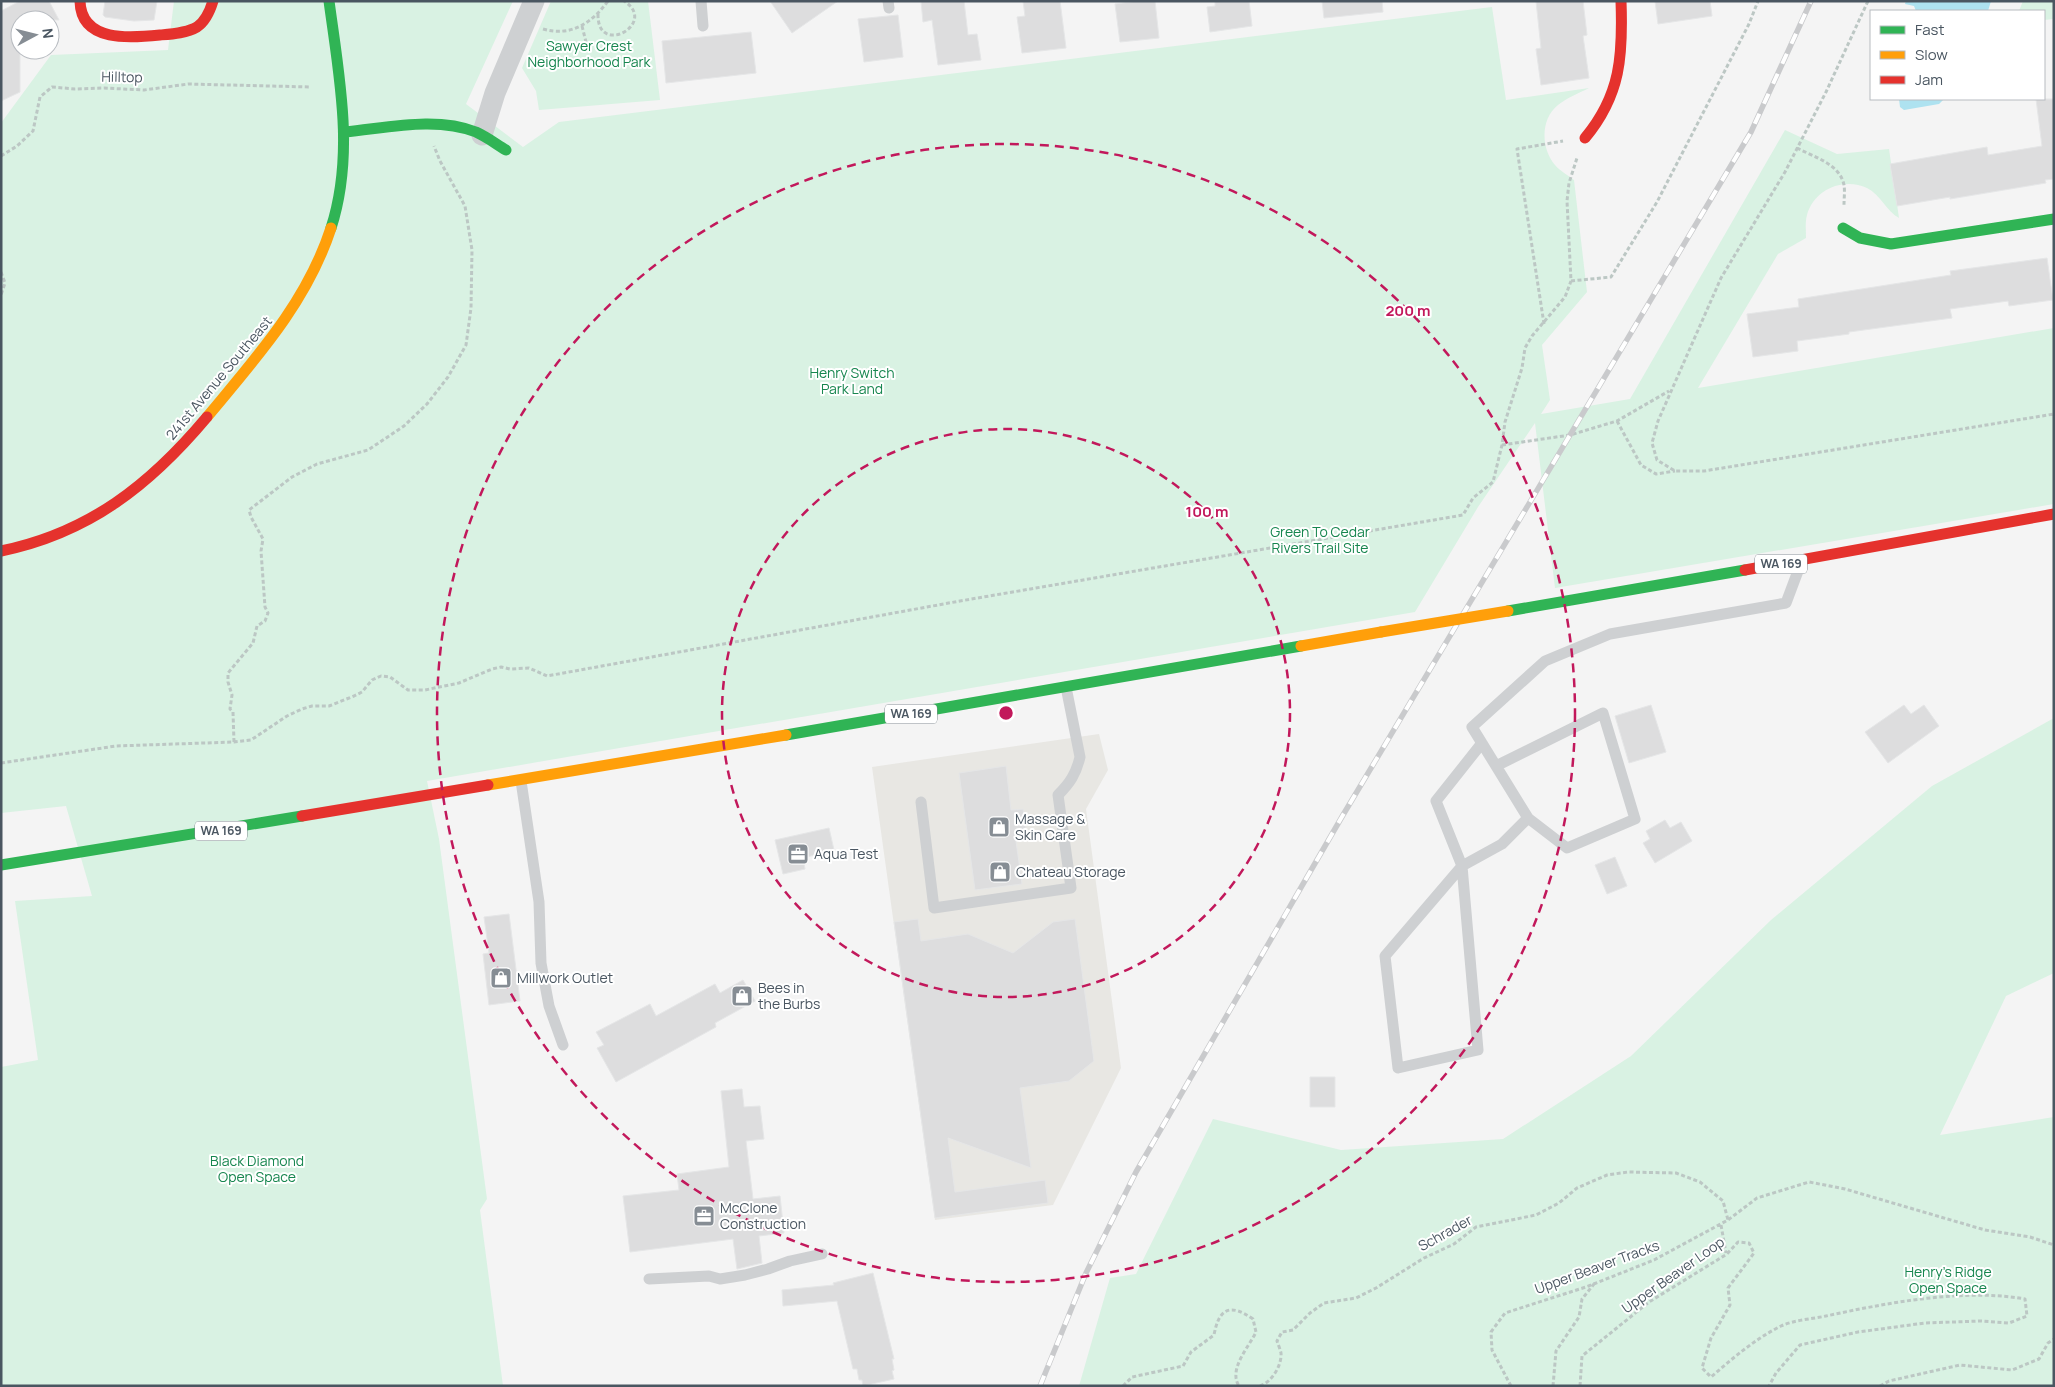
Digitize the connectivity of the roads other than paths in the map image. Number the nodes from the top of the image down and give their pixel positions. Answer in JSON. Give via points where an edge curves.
{"nodes":[{"id":1,"x":80,"y":1,"type":"edge"},
{"id":2,"x":213,"y":1,"type":"edge"},
{"id":3,"x":329,"y":1,"type":"edge"},
{"id":4,"x":534,"y":1,"type":"edge"},
{"id":5,"x":700,"y":1,"type":"edge"},
{"id":6,"x":1621,"y":1,"type":"edge"},
{"id":7,"x":703,"y":26,"type":"dead end"},
{"id":8,"x":345,"y":132,"type":"junction"},
{"id":9,"x":482,"y":135,"type":"junction"},
{"id":10,"x":1585,"y":138,"type":"road end"},
{"id":11,"x":506,"y":150,"type":"dead end"},
{"id":12,"x":2054,"y":219,"type":"edge"},
{"id":13,"x":1843,"y":228,"type":"road end"},
{"id":14,"x":2054,"y":514,"type":"edge"},
{"id":15,"x":1,"y":551,"type":"edge"},
{"id":16,"x":1801,"y":561,"type":"junction"},
{"id":17,"x":1066,"y":687,"type":"junction"},
{"id":18,"x":1482,"y":743,"type":"junction"},
{"id":19,"x":1496,"y":766,"type":"junction"},
{"id":20,"x":521,"y":781,"type":"junction"},
{"id":21,"x":920,"y":802,"type":"dead end"},
{"id":22,"x":1528,"y":818,"type":"junction"},
{"id":23,"x":1,"y":865,"type":"edge"},
{"id":24,"x":1462,"y":866,"type":"junction"},
{"id":25,"x":563,"y":1045,"type":"dead end"},
{"id":26,"x":822,"y":1254,"type":"dead end"},
{"id":27,"x":649,"y":1279,"type":"dead end"}],
"edges":[{"from":1,"to":2,"type":"main road","via":[[83,18],[108,36],[184,32],[196,28],[209,15]]},
{"from":3,"to":8,"type":"main road","name":"241st Avenue Southeast"},
{"from":4,"to":9,"type":"street","via":[[495,93]]},
{"from":5,"to":7,"type":"lane"},
{"from":6,"to":10,"type":"main road","via":[[1621,55],[1616,79],[1603,116]]},
{"from":8,"to":9,"type":"main road","via":[[446,125]]},
{"from":8,"to":15,"type":"main road","name":"241st Avenue Southeast","via":[[340,190],[322,254],[305,291],[267,347],[176,452],[144,482],[98,515],[66,532]]},
{"from":9,"to":11,"type":"main road"},
{"from":12,"to":13,"type":"main road","via":[[1891,244],[1860,238]]},
{"from":14,"to":16,"type":"main road","number":"WA 169"},
{"from":16,"to":17,"type":"main road","number":"WA 169","bridge":true},
{"from":16,"to":18,"type":"lane","via":[[1786,603],[1610,634],[1546,661],[1472,727]]},
{"from":17,"to":20,"type":"main road","number":"WA 169"},
{"from":17,"to":21,"type":"lane","via":[[1080,757],[1071,782],[1058,795],[1071,888],[934,908]]},
{"from":18,"to":19,"type":"lane"},
{"from":18,"to":24,"type":"lane","via":[[1436,801]]},
{"from":19,"to":22,"type":"lane"},
{"from":19,"to":22,"type":"lane","via":[[1602,713],[1635,819],[1566,848]]},
{"from":20,"to":23,"type":"main road","number":"WA 169"},
{"from":20,"to":25,"type":"lane","via":[[539,902],[541,963],[549,1006]]},
{"from":22,"to":24,"type":"lane","via":[[1502,844]]},
{"from":24,"to":24,"type":"lane","via":[[1478,1050],[1398,1068],[1385,956]]},
{"from":26,"to":27,"type":"lane","via":[[720,1279],[709,1276]]}]}
